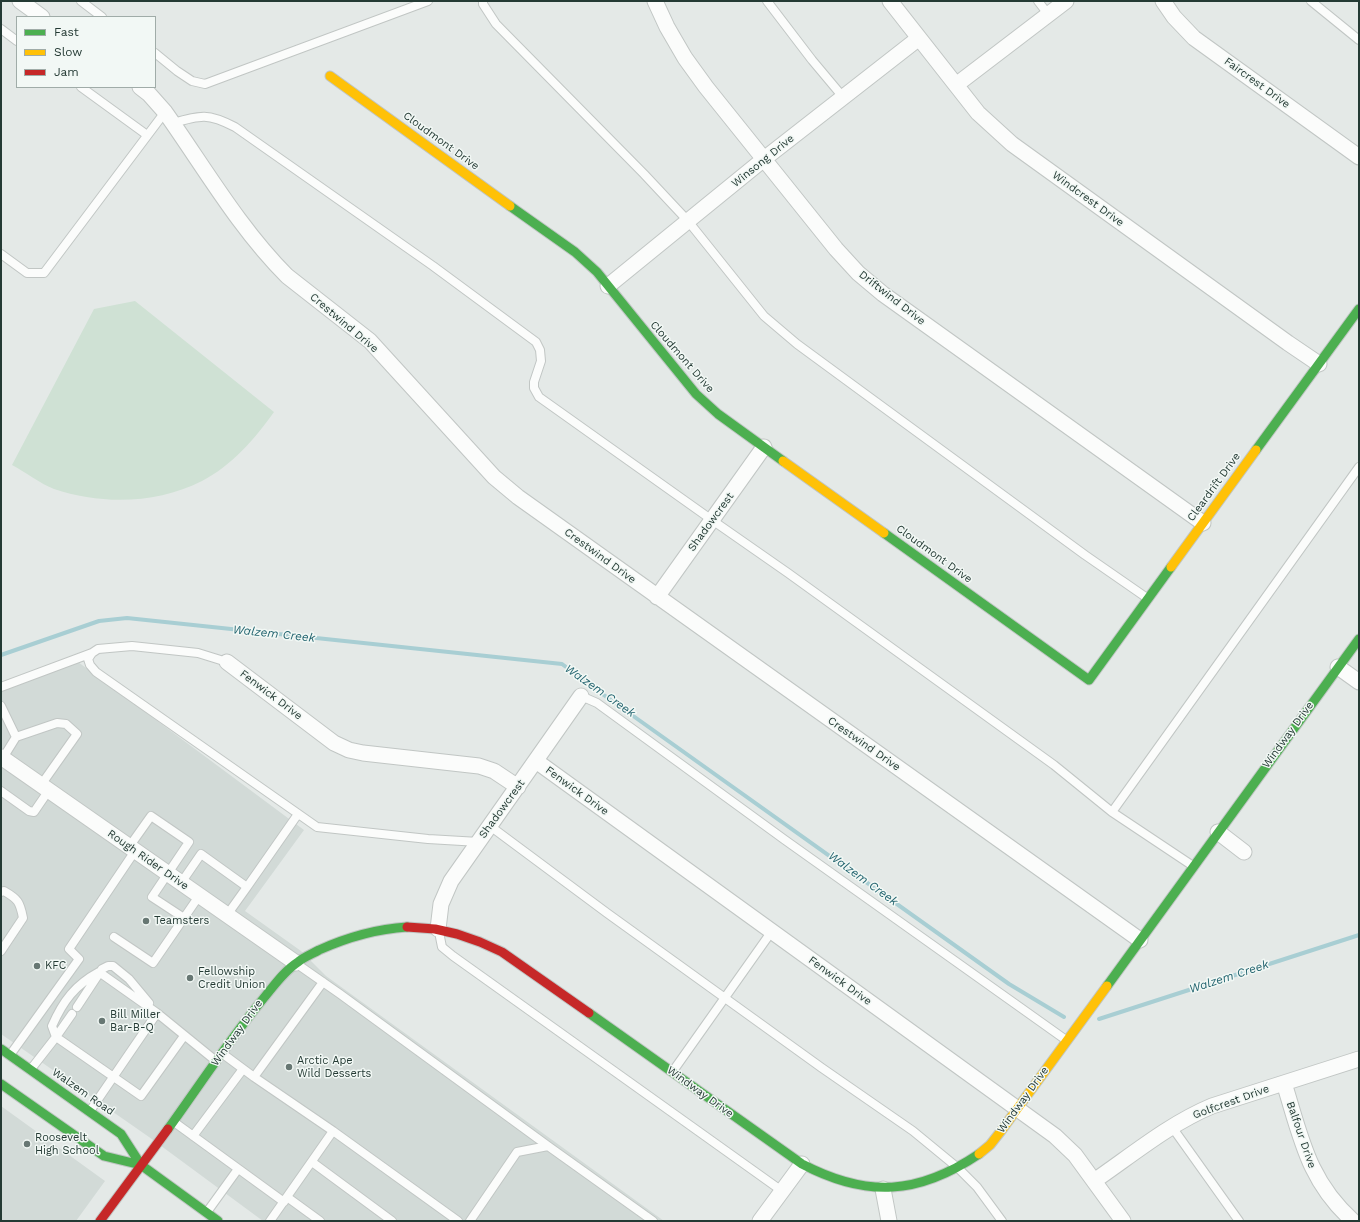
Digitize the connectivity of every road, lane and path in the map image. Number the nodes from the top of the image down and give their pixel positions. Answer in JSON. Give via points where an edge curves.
{"nodes":[{"id":1,"x":20,"y":1,"type":"edge"},
{"id":2,"x":81,"y":1,"type":"edge"},
{"id":3,"x":428,"y":1,"type":"edge"},
{"id":4,"x":483,"y":1,"type":"edge"},
{"id":5,"x":656,"y":1,"type":"edge"},
{"id":6,"x":768,"y":1,"type":"edge"},
{"id":7,"x":890,"y":1,"type":"edge"},
{"id":8,"x":1038,"y":1,"type":"edge"},
{"id":9,"x":1066,"y":1,"type":"edge"},
{"id":10,"x":1164,"y":1,"type":"edge"},
{"id":11,"x":1311,"y":1,"type":"edge"},
{"id":12,"x":1048,"y":14,"type":"junction"},
{"id":13,"x":41,"y":16,"type":"edge"},
{"id":14,"x":101,"y":16,"type":"edge"},
{"id":15,"x":1,"y":29,"type":"edge"},
{"id":16,"x":919,"y":38,"type":"junction"},
{"id":17,"x":16,"y":40,"type":"edge"},
{"id":18,"x":1359,"y":40,"type":"edge"},
{"id":19,"x":156,"y":53,"type":"edge"},
{"id":20,"x":330,"y":76,"type":"dead end"},
{"id":21,"x":956,"y":85,"type":"junction"},
{"id":22,"x":82,"y":88,"type":"edge"},
{"id":23,"x":141,"y":88,"type":"edge"},
{"id":24,"x":843,"y":97,"type":"junction"},
{"id":25,"x":169,"y":117,"type":"junction"},
{"id":26,"x":147,"y":135,"type":"junction"},
{"id":27,"x":1359,"y":157,"type":"edge"},
{"id":28,"x":764,"y":159,"type":"junction"},
{"id":29,"x":688,"y":221,"type":"junction"},
{"id":30,"x":1,"y":254,"type":"edge"},
{"id":31,"x":608,"y":286,"type":"junction"},
{"id":32,"x":1359,"y":309,"type":"edge"},
{"id":33,"x":1319,"y":364,"type":"junction"},
{"id":34,"x":764,"y":447,"type":"junction"},
{"id":35,"x":1359,"y":467,"type":"edge"},
{"id":36,"x":712,"y":520,"type":"junction"},
{"id":37,"x":1203,"y":523,"type":"junction"},
{"id":38,"x":657,"y":597,"type":"junction"},
{"id":39,"x":1148,"y":599,"type":"junction"},
{"id":40,"x":1359,"y":639,"type":"edge"},
{"id":41,"x":92,"y":653,"type":"junction"},
{"id":42,"x":227,"y":662,"type":"joint"},
{"id":43,"x":1338,"y":667,"type":"junction"},
{"id":44,"x":1089,"y":680,"type":"joint"},
{"id":45,"x":1359,"y":682,"type":"edge"},
{"id":46,"x":1,"y":687,"type":"edge"},
{"id":47,"x":581,"y":696,"type":"joint"},
{"id":48,"x":1,"y":706,"type":"edge"},
{"id":49,"x":16,"y":737,"type":"junction"},
{"id":50,"x":2,"y":758,"type":"edge"},
{"id":51,"x":536,"y":761,"type":"junction"},
{"id":52,"x":518,"y":787,"type":"junction"},
{"id":53,"x":45,"y":788,"type":"junction"},
{"id":54,"x":1,"y":791,"type":"edge"},
{"id":55,"x":1112,"y":812,"type":"junction"},
{"id":56,"x":298,"y":814,"type":"junction"},
{"id":57,"x":490,"y":826,"type":"junction"},
{"id":58,"x":1218,"y":832,"type":"junction"},
{"id":59,"x":478,"y":842,"type":"junction"},
{"id":60,"x":132,"y":849,"type":"junction"},
{"id":61,"x":1244,"y":852,"type":"dead end"},
{"id":62,"x":1193,"y":866,"type":"junction"},
{"id":63,"x":167,"y":873,"type":"junction"},
{"id":64,"x":181,"y":883,"type":"junction"},
{"id":65,"x":247,"y":887,"type":"junction"},
{"id":66,"x":1,"y":892,"type":"edge"},
{"id":67,"x":199,"y":896,"type":"junction"},
{"id":68,"x":227,"y":915,"type":"junction"},
{"id":69,"x":184,"y":918,"type":"junction"},
{"id":70,"x":438,"y":930,"type":"junction"},
{"id":71,"x":772,"y":931,"type":"junction"},
{"id":72,"x":114,"y":937,"type":"dead end"},
{"id":73,"x":1140,"y":940,"type":"junction"},
{"id":74,"x":1,"y":951,"type":"edge"},
{"id":75,"x":296,"y":963,"type":"junction"},
{"id":76,"x":99,"y":972,"type":"junction"},
{"id":77,"x":323,"y":982,"type":"junction"},
{"id":78,"x":725,"y":998,"type":"junction"},
{"id":79,"x":77,"y":1007,"type":"dead end"},
{"id":80,"x":157,"y":1013,"type":"junction"},
{"id":81,"x":72,"y":1014,"type":"dead end"},
{"id":82,"x":184,"y":1036,"type":"junction"},
{"id":83,"x":56,"y":1037,"type":"junction"},
{"id":84,"x":1066,"y":1040,"type":"junction"},
{"id":85,"x":1,"y":1049,"type":"edge"},
{"id":86,"x":222,"y":1053,"type":"junction"},
{"id":87,"x":10,"y":1056,"type":"junction"},
{"id":88,"x":1359,"y":1059,"type":"edge"},
{"id":89,"x":216,"y":1062,"type":"junction"},
{"id":90,"x":243,"y":1069,"type":"junction"},
{"id":91,"x":30,"y":1070,"type":"junction"},
{"id":92,"x":672,"y":1072,"type":"junction"},
{"id":93,"x":113,"y":1077,"type":"junction"},
{"id":94,"x":254,"y":1077,"type":"junction"},
{"id":95,"x":1284,"y":1083,"type":"junction"},
{"id":96,"x":1,"y":1084,"type":"edge"},
{"id":97,"x":1017,"y":1109,"type":"junction"},
{"id":98,"x":90,"y":1111,"type":"junction"},
{"id":99,"x":173,"y":1122,"type":"junction"},
{"id":100,"x":1172,"y":1127,"type":"junction"},
{"id":101,"x":333,"y":1132,"type":"junction"},
{"id":102,"x":193,"y":1136,"type":"junction"},
{"id":103,"x":548,"y":1146,"type":"junction"},
{"id":104,"x":312,"y":1162,"type":"junction"},
{"id":105,"x":802,"y":1164,"type":"junction"},
{"id":106,"x":141,"y":1165,"type":"junction"},
{"id":107,"x":958,"y":1168,"type":"junction"},
{"id":108,"x":238,"y":1169,"type":"junction"},
{"id":109,"x":1094,"y":1181,"type":"junction"},
{"id":110,"x":883,"y":1189,"type":"junction"},
{"id":111,"x":782,"y":1191,"type":"junction"},
{"id":112,"x":285,"y":1200,"type":"junction"},
{"id":113,"x":206,"y":1213,"type":"junction"},
{"id":114,"x":100,"y":1221,"type":"edge"},
{"id":115,"x":218,"y":1221,"type":"edge"},
{"id":116,"x":270,"y":1221,"type":"edge"},
{"id":117,"x":320,"y":1221,"type":"edge"},
{"id":118,"x":392,"y":1221,"type":"edge"},
{"id":119,"x":458,"y":1221,"type":"edge"},
{"id":120,"x":470,"y":1221,"type":"edge"},
{"id":121,"x":653,"y":1221,"type":"edge"},
{"id":122,"x":760,"y":1221,"type":"edge"},
{"id":123,"x":888,"y":1221,"type":"edge"},
{"id":124,"x":1002,"y":1221,"type":"edge"},
{"id":125,"x":1123,"y":1221,"type":"edge"},
{"id":126,"x":1239,"y":1221,"type":"edge"},
{"id":127,"x":1353,"y":1221,"type":"edge"}],
"edges":[{"from":1,"to":13,"type":"street"},
{"from":2,"to":14,"type":"lane"},
{"from":3,"to":19,"type":"lane","via":[[205,84],[192,81]]},
{"from":4,"to":29,"type":"lane","via":[[496,24]]},
{"from":5,"to":28,"type":"street","name":"Driftwind Drive","via":[[685,58]]},
{"from":6,"to":24,"type":"lane"},
{"from":7,"to":16,"type":"street","name":"Windcrest Drive"},
{"from":8,"to":12,"type":"lane"},
{"from":9,"to":12,"type":"street"},
{"from":10,"to":27,"type":"street","name":"Faircrest Drive","via":[[1174,18],[1194,38]]},
{"from":11,"to":18,"type":"lane"},
{"from":12,"to":21,"type":"street"},
{"from":15,"to":17,"type":"lane"},
{"from":16,"to":21,"type":"street","name":"Windcrest Drive"},
{"from":16,"to":24,"type":"street","name":"Winsong Drive"},
{"from":20,"to":31,"type":"street","name":"Cloudmont Drive","via":[[575,252]]},
{"from":21,"to":33,"type":"street","name":"Windcrest Drive","via":[[978,113],[1012,144]]},
{"from":22,"to":26,"type":"lane"},
{"from":23,"to":25,"type":"street","name":"Crestwind Drive"},
{"from":24,"to":28,"type":"street","name":"Winsong Drive"},
{"from":25,"to":26,"type":"lane"},
{"from":25,"to":36,"type":"lane","via":[[218,118],[236,127],[519,329],[536,342],[540,350],[541,361],[534,382],[534,388],[539,396]]},
{"from":25,"to":38,"type":"street","name":"Crestwind Drive","via":[[252,237],[287,276],[370,341],[494,477]]},
{"from":26,"to":30,"type":"lane","via":[[44,273],[27,273]]},
{"from":28,"to":29,"type":"street","name":"Winsong Drive"},
{"from":28,"to":37,"type":"street","name":"Driftwind Drive","via":[[836,249],[858,273],[883,294]]},
{"from":29,"to":31,"type":"street","name":"Winsong Drive"},
{"from":29,"to":39,"type":"lane","via":[[764,316],[797,344]]},
{"from":31,"to":34,"type":"street","name":"Cloudmont Drive","via":[[696,394],[718,414]]},
{"from":32,"to":33,"type":"street","name":"Cleardrift Drive"},
{"from":33,"to":37,"type":"street","name":"Cleardrift Drive"},
{"from":34,"to":36,"type":"street","name":"Shadowcrest"},
{"from":34,"to":44,"type":"street","name":"Cloudmont Drive"},
{"from":35,"to":55,"type":"lane"},
{"from":36,"to":38,"type":"street","name":"Shadowcrest"},
{"from":36,"to":55,"type":"lane","via":[[1054,765]]},
{"from":37,"to":39,"type":"street","name":"Cleardrift Drive"},
{"from":38,"to":73,"type":"street","name":"Crestwind Drive"},
{"from":39,"to":44,"type":"street","name":"Cleardrift Drive"},
{"from":40,"to":43,"type":"street","name":"Windway Drive"},
{"from":41,"to":42,"type":"lane","via":[[98,649],[132,646],[198,653]]},
{"from":41,"to":46,"type":"lane"},
{"from":41,"to":56,"type":"lane","via":[[88,659],[96,672]]},
{"from":42,"to":52,"type":"street","name":"Fenwick Drive","via":[[334,743],[349,750],[480,766],[494,771]]},
{"from":43,"to":45,"type":"street"},
{"from":43,"to":58,"type":"street","name":"Windway Drive"},
{"from":47,"to":51,"type":"street","name":"Shadowcrest"},
{"from":47,"to":84,"type":"lane","via":[[597,703]]},
{"from":48,"to":49,"type":"lane"},
{"from":49,"to":50,"type":"lane"},
{"from":49,"to":53,"type":"lane","via":[[57,723],[66,724],[77,734]]},
{"from":50,"to":53,"type":"street","name":"Rough Rider Drive"},
{"from":51,"to":52,"type":"street","name":"Shadowcrest"},
{"from":51,"to":71,"type":"street","name":"Fenwick Drive"},
{"from":52,"to":57,"type":"street","name":"Shadowcrest"},
{"from":53,"to":54,"type":"lane","via":[[34,812],[29,812]]},
{"from":53,"to":60,"type":"street","name":"Rough Rider Drive"},
{"from":55,"to":62,"type":"lane"},
{"from":56,"to":59,"type":"lane","via":[[317,827]]},
{"from":56,"to":65,"type":"lane"},
{"from":57,"to":59,"type":"street","name":"Shadowcrest"},
{"from":57,"to":78,"type":"lane"},
{"from":58,"to":61,"type":"street"},
{"from":58,"to":62,"type":"street","name":"Windway Drive"},
{"from":59,"to":70,"type":"street","name":"Shadowcrest","via":[[452,880],[441,904]]},
{"from":60,"to":63,"type":"street","name":"Rough Rider Drive"},
{"from":60,"to":63,"type":"lane","via":[[151,816],[189,842]]},
{"from":60,"to":87,"type":"lane","via":[[69,950],[80,959]]},
{"from":62,"to":73,"type":"street","name":"Windway Drive"},
{"from":63,"to":64,"type":"street","name":"Rough Rider Drive"},
{"from":63,"to":69,"type":"lane","via":[[152,897]]},
{"from":64,"to":65,"type":"lane","via":[[201,854]]},
{"from":64,"to":67,"type":"street","name":"Rough Rider Drive"},
{"from":65,"to":68,"type":"lane"},
{"from":66,"to":74,"type":"lane","via":[[14,896],[20,903],[23,918]]},
{"from":67,"to":68,"type":"street","name":"Rough Rider Drive"},
{"from":67,"to":69,"type":"lane"},
{"from":68,"to":75,"type":"street","name":"Rough Rider Drive"},
{"from":69,"to":72,"type":"lane","via":[[153,963]]},
{"from":70,"to":75,"type":"street","name":"Windway Drive","via":[[409,927],[370,931],[334,943]]},
{"from":70,"to":92,"type":"street","name":"Windway Drive","via":[[467,936],[502,952]]},
{"from":70,"to":111,"type":"lane","via":[[442,947],[453,956]]},
{"from":71,"to":78,"type":"lane"},
{"from":71,"to":97,"type":"street","name":"Fenwick Drive"},
{"from":73,"to":84,"type":"street","name":"Windway Drive"},
{"from":75,"to":77,"type":"lane"},
{"from":75,"to":86,"type":"street","name":"Windway Drive","via":[[262,999]]},
{"from":76,"to":79,"type":"lane"},
{"from":76,"to":80,"type":"lane"},
{"from":76,"to":80,"type":"lane","via":[[113,966],[129,979]]},
{"from":76,"to":83,"type":"lane","via":[[85,980],[59,1009],[52,1026]]},
{"from":77,"to":94,"type":"lane"},
{"from":77,"to":103,"type":"lane"},
{"from":78,"to":92,"type":"lane"},
{"from":78,"to":107,"type":"lane","via":[[913,1131]]},
{"from":80,"to":82,"type":"lane"},
{"from":80,"to":93,"type":"lane"},
{"from":81,"to":83,"type":"lane"},
{"from":82,"to":89,"type":"lane"},
{"from":82,"to":93,"type":"lane","via":[[141,1096]]},
{"from":83,"to":91,"type":"lane"},
{"from":83,"to":93,"type":"lane"},
{"from":84,"to":97,"type":"street","name":"Windway Drive"},
{"from":85,"to":87,"type":"street","name":"Walzem Road"},
{"from":86,"to":89,"type":"street","name":"Windway Drive"},
{"from":86,"to":90,"type":"lane"},
{"from":87,"to":91,"type":"street","name":"Walzem Road"},
{"from":88,"to":95,"type":"street","name":"Golfcrest Drive"},
{"from":89,"to":99,"type":"street","name":"Windway Drive"},
{"from":90,"to":94,"type":"lane"},
{"from":90,"to":102,"type":"lane"},
{"from":91,"to":98,"type":"street","name":"Walzem Road"},
{"from":92,"to":105,"type":"street","name":"Windway Drive"},
{"from":93,"to":98,"type":"lane"},
{"from":94,"to":101,"type":"lane"},
{"from":95,"to":100,"type":"street","name":"Golfcrest Drive","via":[[1212,1106]]},
{"from":95,"to":127,"type":"street","name":"Balfour Drive","via":[[1313,1170],[1325,1191]]},
{"from":96,"to":106,"type":"street","name":"Walzem Road","via":[[104,1156]]},
{"from":97,"to":107,"type":"street","name":"Windway Drive","via":[[989,1146]]},
{"from":97,"to":109,"type":"street","name":"Fenwick Drive","via":[[1055,1136]]},
{"from":98,"to":106,"type":"street","name":"Walzem Road","via":[[121,1134]]},
{"from":99,"to":102,"type":"lane"},
{"from":99,"to":106,"type":"street","name":"Windway Drive"},
{"from":100,"to":109,"type":"street","name":"Golfcrest Drive"},
{"from":100,"to":126,"type":"lane"},
{"from":101,"to":104,"type":"lane"},
{"from":101,"to":119,"type":"lane"},
{"from":102,"to":108,"type":"lane"},
{"from":103,"to":120,"type":"lane","via":[[517,1152]]},
{"from":103,"to":121,"type":"lane"},
{"from":104,"to":112,"type":"lane"},
{"from":104,"to":118,"type":"lane"},
{"from":105,"to":110,"type":"street","name":"Windway Drive","via":[[838,1182]]},
{"from":105,"to":111,"type":"street"},
{"from":106,"to":113,"type":"street","name":"Walzem Road"},
{"from":106,"to":114,"type":"street","name":"Windway Drive"},
{"from":107,"to":110,"type":"street","name":"Windway Drive","via":[[920,1183]]},
{"from":107,"to":124,"type":"lane","via":[[977,1187]]},
{"from":108,"to":112,"type":"lane"},
{"from":108,"to":113,"type":"lane"},
{"from":109,"to":125,"type":"street","name":"Fenwick Drive"},
{"from":110,"to":123,"type":"street"},
{"from":111,"to":122,"type":"street"},
{"from":112,"to":116,"type":"lane"},
{"from":112,"to":117,"type":"lane"},
{"from":113,"to":115,"type":"street","name":"Walzem Road"}]}
